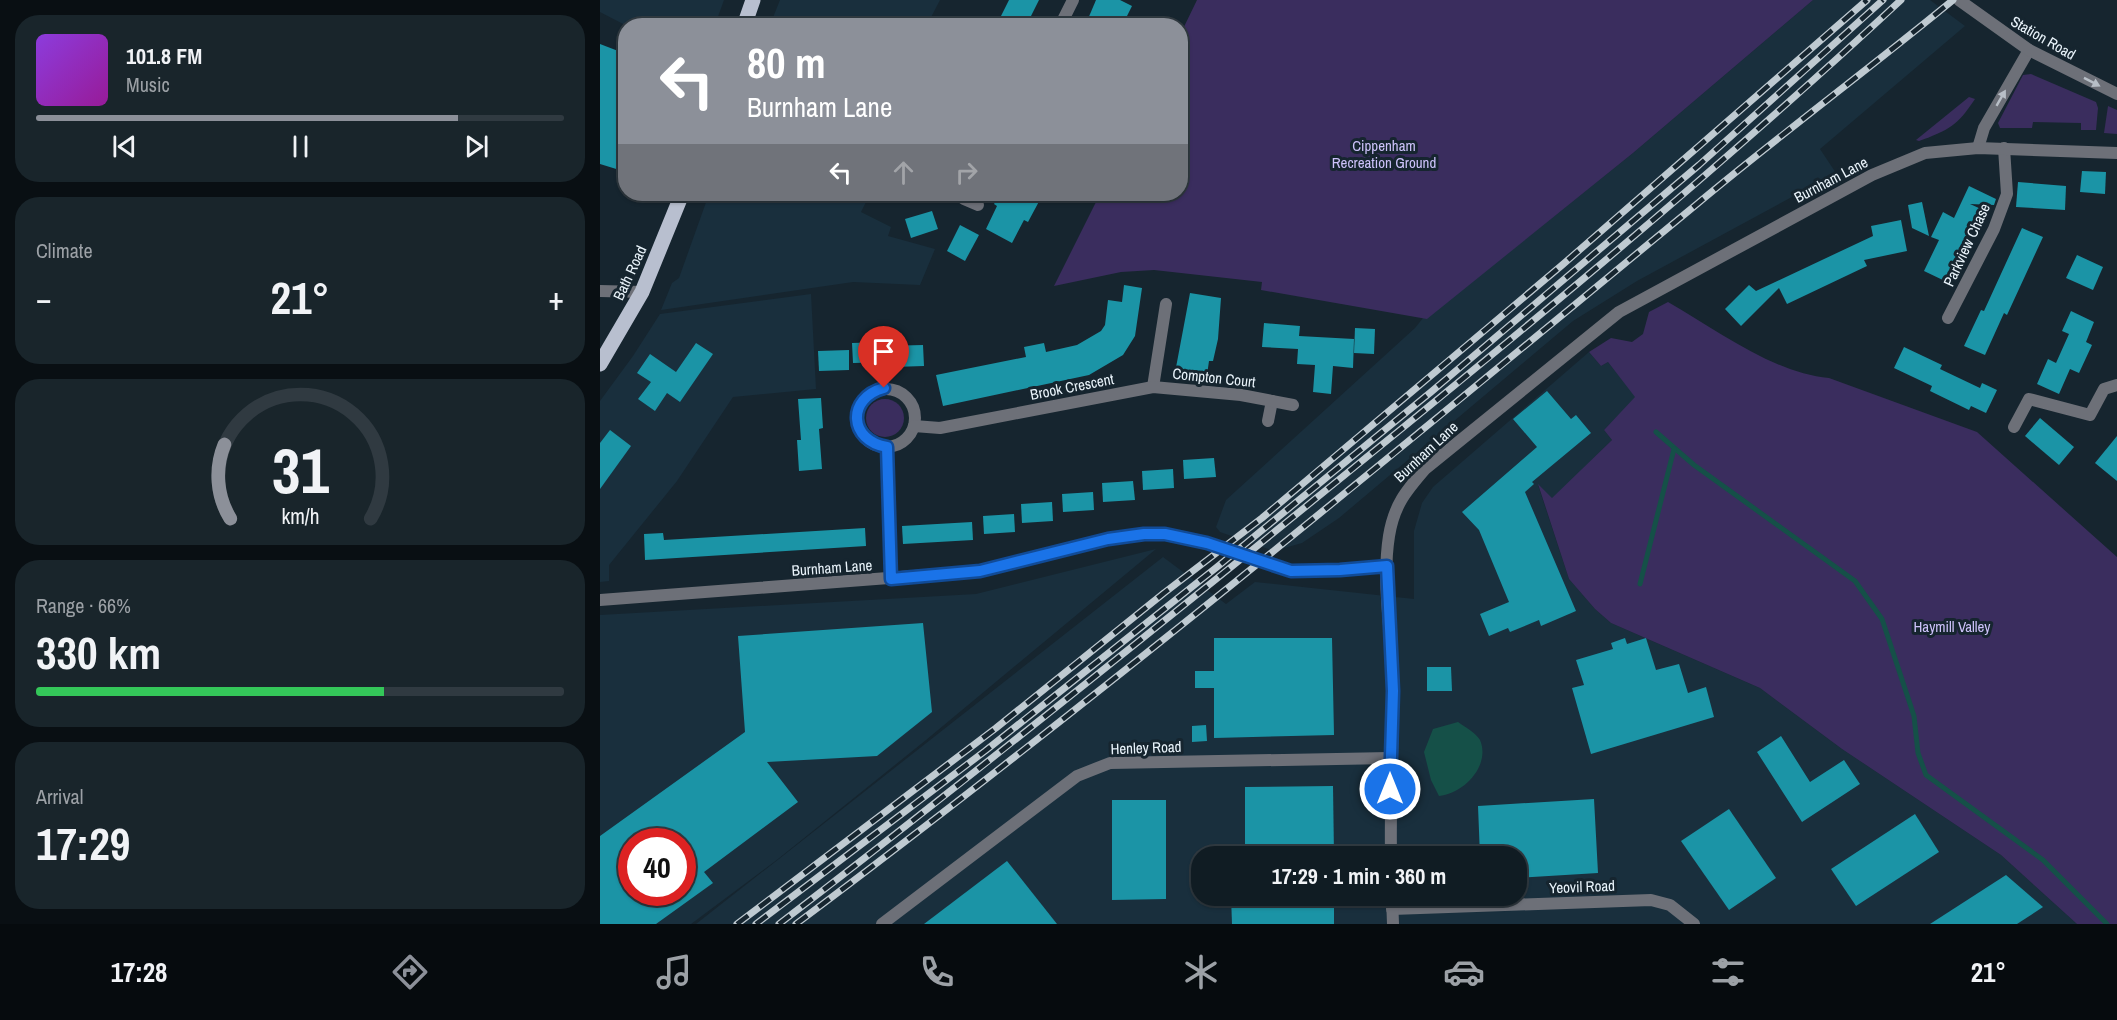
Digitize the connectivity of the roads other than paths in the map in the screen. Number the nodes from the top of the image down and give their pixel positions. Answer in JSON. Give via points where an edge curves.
{"nodes":[{"id":1,"x":753,"y":0,"type":"edge"},
{"id":2,"x":1073,"y":0,"type":"edge"},
{"id":3,"x":1959,"y":0,"type":"edge"},
{"id":4,"x":747,"y":18,"type":"edge"},
{"id":5,"x":1064,"y":18,"type":"edge"},
{"id":6,"x":2029,"y":50,"type":"junction"},
{"id":7,"x":2117,"y":94,"type":"edge"},
{"id":8,"x":1978,"y":148,"type":"junction"},
{"id":9,"x":2004,"y":148,"type":"junction"},
{"id":10,"x":2117,"y":153,"type":"edge"},
{"id":11,"x":679,"y":201,"type":"edge"},
{"id":12,"x":600,"y":291,"type":"edge"},
{"id":13,"x":642,"y":292,"type":"junction"},
{"id":14,"x":1166,"y":304,"type":"dead end"},
{"id":15,"x":1948,"y":318,"type":"dead end"},
{"id":16,"x":600,"y":364,"type":"edge"},
{"id":17,"x":2117,"y":385,"type":"edge"},
{"id":18,"x":1153,"y":387,"type":"junction"},
{"id":19,"x":1272,"y":400,"type":"junction"},
{"id":20,"x":1293,"y":405,"type":"dead end"},
{"id":21,"x":1268,"y":422,"type":"dead end"},
{"id":22,"x":914,"y":426,"type":"junction"},
{"id":23,"x":2014,"y":427,"type":"dead end"},
{"id":24,"x":887,"y":447,"type":"junction"},
{"id":25,"x":1387,"y":566,"type":"junction"},
{"id":26,"x":891,"y":579,"type":"junction"},
{"id":27,"x":600,"y":600,"type":"edge"},
{"id":28,"x":1390,"y":758,"type":"junction"},
{"id":29,"x":1391,"y":846,"type":"edge"},
{"id":30,"x":1392,"y":909,"type":"joint"},
{"id":31,"x":882,"y":924,"type":"edge"},
{"id":32,"x":1393,"y":924,"type":"edge"},
{"id":33,"x":1694,"y":924,"type":"edge"}],
"edges":[{"from":1,"to":4,"type":"main road"},
{"from":2,"to":5,"type":"street"},
{"from":3,"to":6,"type":"street","name":"Station Road"},
{"from":6,"to":7,"type":"street","name":"Station Road","one_way":true},
{"from":8,"to":6,"type":"street","one_way":true,"via":[[1984,128]]},
{"from":8,"to":9,"type":"street","name":"Burnham Lane"},
{"from":8,"to":25,"type":"street","name":"Burnham Lane","via":[[1925,153],[1872,175],[1619,312],[1425,469],[1401,496],[1389,534]]},
{"from":9,"to":10,"type":"street","name":"Burnham Lane"},
{"from":9,"to":15,"type":"street","name":"Parkview Chase","via":[[2007,194],[1994,229]]},
{"from":11,"to":13,"type":"main road","name":"Bath Road"},
{"from":12,"to":13,"type":"street"},
{"from":13,"to":16,"type":"main road","name":"Bath Road"},
{"from":14,"to":18,"type":"street"},
{"from":17,"to":23,"type":"street","via":[[2104,389],[2090,415],[2029,399]]},
{"from":18,"to":19,"type":"street","name":"Compton Court"},
{"from":18,"to":22,"type":"street","name":"Brook Crescent","via":[[940,428]]},
{"from":19,"to":20,"type":"street","name":"Compton Court"},
{"from":19,"to":21,"type":"street","name":"Compton Court"},
{"from":22,"to":24,"type":"street","via":[[908,437]]},
{"from":22,"to":24,"type":"street","via":[[912,404],[895,390],[884,388],[864,398],[856,419],[859,430],[875,445]]},
{"from":24,"to":26,"type":"street"},
{"from":25,"to":26,"type":"street","name":"Burnham Lane","via":[[1291,571],[1207,543],[1144,534],[1108,539],[980,571]]},
{"from":25,"to":28,"type":"street","via":[[1393,691]]},
{"from":26,"to":27,"type":"street","name":"Burnham Lane"},
{"from":28,"to":29,"type":"street"},
{"from":28,"to":31,"type":"street","name":"Henley Road","via":[[1098,766],[1077,776]]},
{"from":30,"to":32,"type":"street"},
{"from":30,"to":33,"type":"street","name":"Yeovil Road","via":[[1651,900],[1670,905]]}]}
